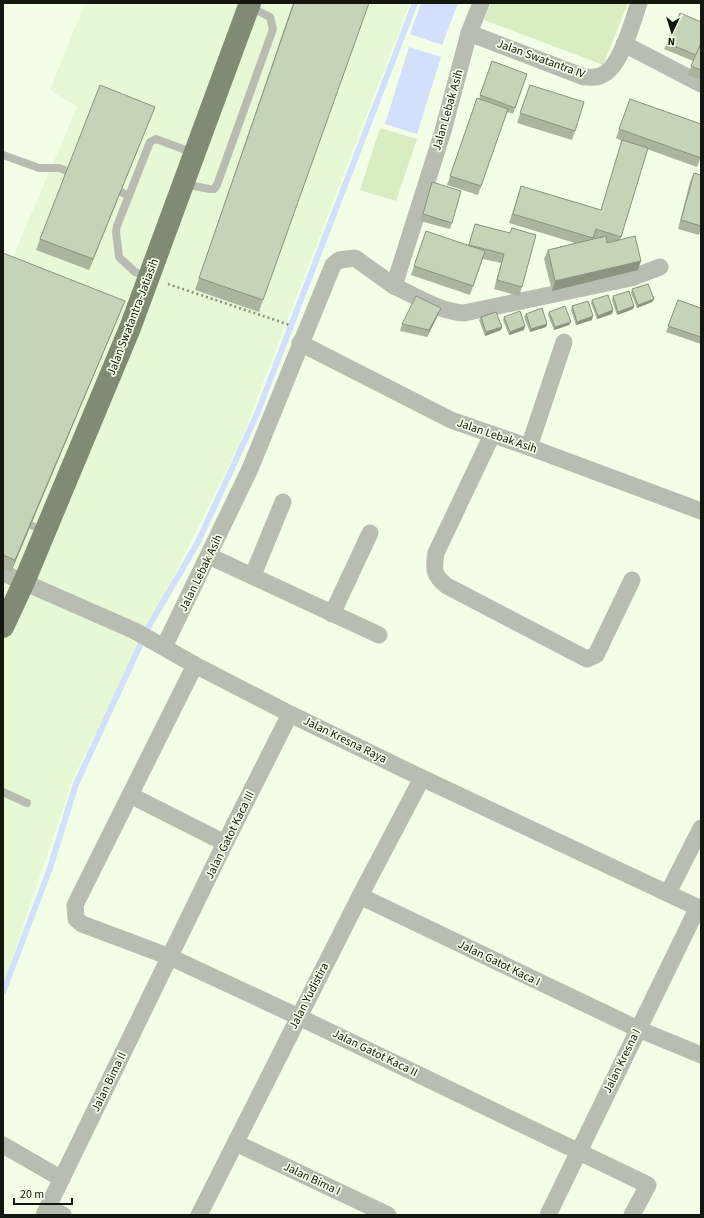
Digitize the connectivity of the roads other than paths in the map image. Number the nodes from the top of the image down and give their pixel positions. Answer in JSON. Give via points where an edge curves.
{"nodes":[{"id":1,"x":481,"y":3,"type":"edge"},
{"id":2,"x":639,"y":3,"type":"edge"},
{"id":3,"x":246,"y":4,"type":"edge"},
{"id":4,"x":469,"y":33,"type":"junction"},
{"id":5,"x":624,"y":44,"type":"junction"},
{"id":6,"x":701,"y":84,"type":"edge"},
{"id":7,"x":195,"y":153,"type":"junction"},
{"id":8,"x":3,"y":155,"type":"edge"},
{"id":9,"x":67,"y":171,"type":"edge"},
{"id":10,"x":184,"y":184,"type":"junction"},
{"id":11,"x":121,"y":192,"type":"edge"},
{"id":12,"x":129,"y":196,"type":"junction"},
{"id":13,"x":660,"y":267,"type":"dead end"},
{"id":14,"x":149,"y":278,"type":"junction"},
{"id":15,"x":394,"y":286,"type":"junction"},
{"id":16,"x":564,"y":342,"type":"dead end"},
{"id":17,"x":300,"y":343,"type":"junction"},
{"id":18,"x":492,"y":434,"type":"junction"},
{"id":19,"x":529,"y":447,"type":"junction"},
{"id":20,"x":283,"y":502,"type":"dead end"},
{"id":21,"x":19,"y":510,"type":"edge"},
{"id":22,"x":701,"y":511,"type":"edge"},
{"id":23,"x":45,"y":532,"type":"junction"},
{"id":24,"x":370,"y":533,"type":"dead end"},
{"id":25,"x":209,"y":556,"type":"junction"},
{"id":26,"x":3,"y":573,"type":"edge"},
{"id":27,"x":253,"y":575,"type":"junction"},
{"id":28,"x":632,"y":580,"type":"dead end"},
{"id":29,"x":24,"y":582,"type":"junction"},
{"id":30,"x":332,"y":614,"type":"junction"},
{"id":31,"x":3,"y":627,"type":"edge"},
{"id":32,"x":379,"y":634,"type":"dead end"},
{"id":33,"x":160,"y":645,"type":"junction"},
{"id":34,"x":195,"y":665,"type":"junction"},
{"id":35,"x":290,"y":714,"type":"junction"},
{"id":36,"x":422,"y":778,"type":"junction"},
{"id":37,"x":3,"y":792,"type":"edge"},
{"id":38,"x":130,"y":795,"type":"junction"},
{"id":39,"x":27,"y":803,"type":"dead end"},
{"id":40,"x":701,"y":828,"type":"edge"},
{"id":41,"x":225,"y":843,"type":"junction"},
{"id":42,"x":668,"y":893,"type":"junction"},
{"id":43,"x":360,"y":896,"type":"junction"},
{"id":44,"x":699,"y":908,"type":"edge"},
{"id":45,"x":170,"y":957,"type":"junction"},
{"id":46,"x":299,"y":1017,"type":"junction"},
{"id":47,"x":638,"y":1029,"type":"junction"},
{"id":48,"x":701,"y":1055,"type":"edge"},
{"id":49,"x":236,"y":1143,"type":"junction"},
{"id":50,"x":3,"y":1145,"type":"edge"},
{"id":51,"x":578,"y":1152,"type":"junction"},
{"id":52,"x":62,"y":1179,"type":"junction"},
{"id":53,"x":46,"y":1211,"type":"edge"},
{"id":54,"x":63,"y":1215,"type":"edge"},
{"id":55,"x":198,"y":1215,"type":"edge"},
{"id":56,"x":388,"y":1215,"type":"edge"},
{"id":57,"x":548,"y":1215,"type":"edge"},
{"id":58,"x":632,"y":1215,"type":"edge"}],
"edges":[{"from":1,"to":4,"type":"street","name":"Jalan Lebak Asih"},
{"from":2,"to":5,"type":"street","name":"Jalan Swatantra IV"},
{"from":3,"to":7,"type":"main road","name":"Jalan Swatantra-Jatiasih"},
{"from":3,"to":10,"type":"lane","via":[[270,17],[273,29],[218,185],[209,189]]},
{"from":4,"to":5,"type":"street","name":"Jalan Swatantra IV","via":[[584,77],[599,77],[611,70]]},
{"from":4,"to":15,"type":"street","name":"Jalan Lebak Asih","via":[[443,131]]},
{"from":5,"to":6,"type":"street"},
{"from":7,"to":10,"type":"main road","name":"Jalan Swatantra-Jatiasih"},
{"from":7,"to":12,"type":"lane","via":[[156,139],[152,140],[148,144]]},
{"from":8,"to":9,"type":"lane","via":[[39,168],[59,168]]},
{"from":10,"to":14,"type":"main road","name":"Jalan Swatantra-Jatiasih"},
{"from":11,"to":12,"type":"lane"},
{"from":12,"to":14,"type":"lane","via":[[117,226],[118,253],[135,272]]},
{"from":13,"to":15,"type":"street","name":"Jalan Lebak Asih","via":[[631,278],[464,314],[453,313]]},
{"from":14,"to":23,"type":"main road","name":"Jalan Swatantra-Jatiasih","via":[[130,319]]},
{"from":15,"to":17,"type":"street","name":"Jalan Lebak Asih","via":[[355,258],[338,260],[333,265]]},
{"from":16,"to":19,"type":"street"},
{"from":17,"to":18,"type":"street","name":"Jalan Lebak Asih","via":[[451,420]]},
{"from":17,"to":25,"type":"street","name":"Jalan Lebak Asih","via":[[250,469]]},
{"from":18,"to":19,"type":"street","name":"Jalan Lebak Asih"},
{"from":18,"to":28,"type":"street","via":[[436,553],[437,578],[447,586],[587,659],[596,655]]},
{"from":19,"to":22,"type":"street","name":"Jalan Lebak Asih"},
{"from":20,"to":27,"type":"street"},
{"from":21,"to":23,"type":"lane","via":[[16,517]]},
{"from":23,"to":29,"type":"main road","name":"Jalan Swatantra-Jatiasih"},
{"from":24,"to":30,"type":"street"},
{"from":25,"to":27,"type":"street"},
{"from":25,"to":33,"type":"street","name":"Jalan Lebak Asih"},
{"from":26,"to":29,"type":"street","name":"Jalan Kresna Raya"},
{"from":27,"to":30,"type":"street"},
{"from":29,"to":31,"type":"main road","name":"Jalan Swatantra-Jatiasih"},
{"from":29,"to":33,"type":"street","name":"Jalan Kresna Raya","via":[[135,631]]},
{"from":30,"to":32,"type":"street"},
{"from":33,"to":34,"type":"street","name":"Jalan Kresna Raya"},
{"from":34,"to":35,"type":"street","name":"Jalan Kresna Raya"},
{"from":34,"to":38,"type":"street"},
{"from":35,"to":36,"type":"street","name":"Jalan Kresna Raya"},
{"from":35,"to":41,"type":"street","name":"Jalan Gatot Kaca III"},
{"from":36,"to":42,"type":"street","name":"Jalan Kresna Raya"},
{"from":36,"to":43,"type":"street","name":"Jalan Yudistira"},
{"from":37,"to":39,"type":"lane"},
{"from":38,"to":41,"type":"street"},
{"from":38,"to":45,"type":"street","name":"Jalan Gatot Kaca II","via":[[75,905],[76,919],[82,924]]},
{"from":40,"to":42,"type":"street"},
{"from":41,"to":45,"type":"street","name":"Jalan Gatot Kaca III"},
{"from":42,"to":44,"type":"street","name":"Jalan Kresna Raya"},
{"from":43,"to":46,"type":"street","name":"Jalan Yudistira"},
{"from":43,"to":47,"type":"street","name":"Jalan Gatot Kaca I"},
{"from":44,"to":47,"type":"street","name":"Jalan Kresna I"},
{"from":45,"to":46,"type":"street","name":"Jalan Gatot Kaca II"},
{"from":45,"to":52,"type":"street","name":"Jalan Bima II"},
{"from":46,"to":49,"type":"street","name":"Jalan Yudistira"},
{"from":46,"to":51,"type":"street","name":"Jalan Gatot Kaca II"},
{"from":47,"to":48,"type":"street","name":"Jalan Gatot Kaca I"},
{"from":47,"to":51,"type":"street","name":"Jalan Kresna I"},
{"from":49,"to":55,"type":"street","name":"Jalan Yudistira"},
{"from":49,"to":56,"type":"street","name":"Jalan Bima I"},
{"from":50,"to":52,"type":"street"},
{"from":51,"to":57,"type":"street","name":"Jalan Kresna I"},
{"from":51,"to":58,"type":"street","name":"Jalan Gatot Kaca II","via":[[648,1185]]},
{"from":52,"to":53,"type":"street","name":"Jalan Bima II"},
{"from":53,"to":54,"type":"street"}]}
